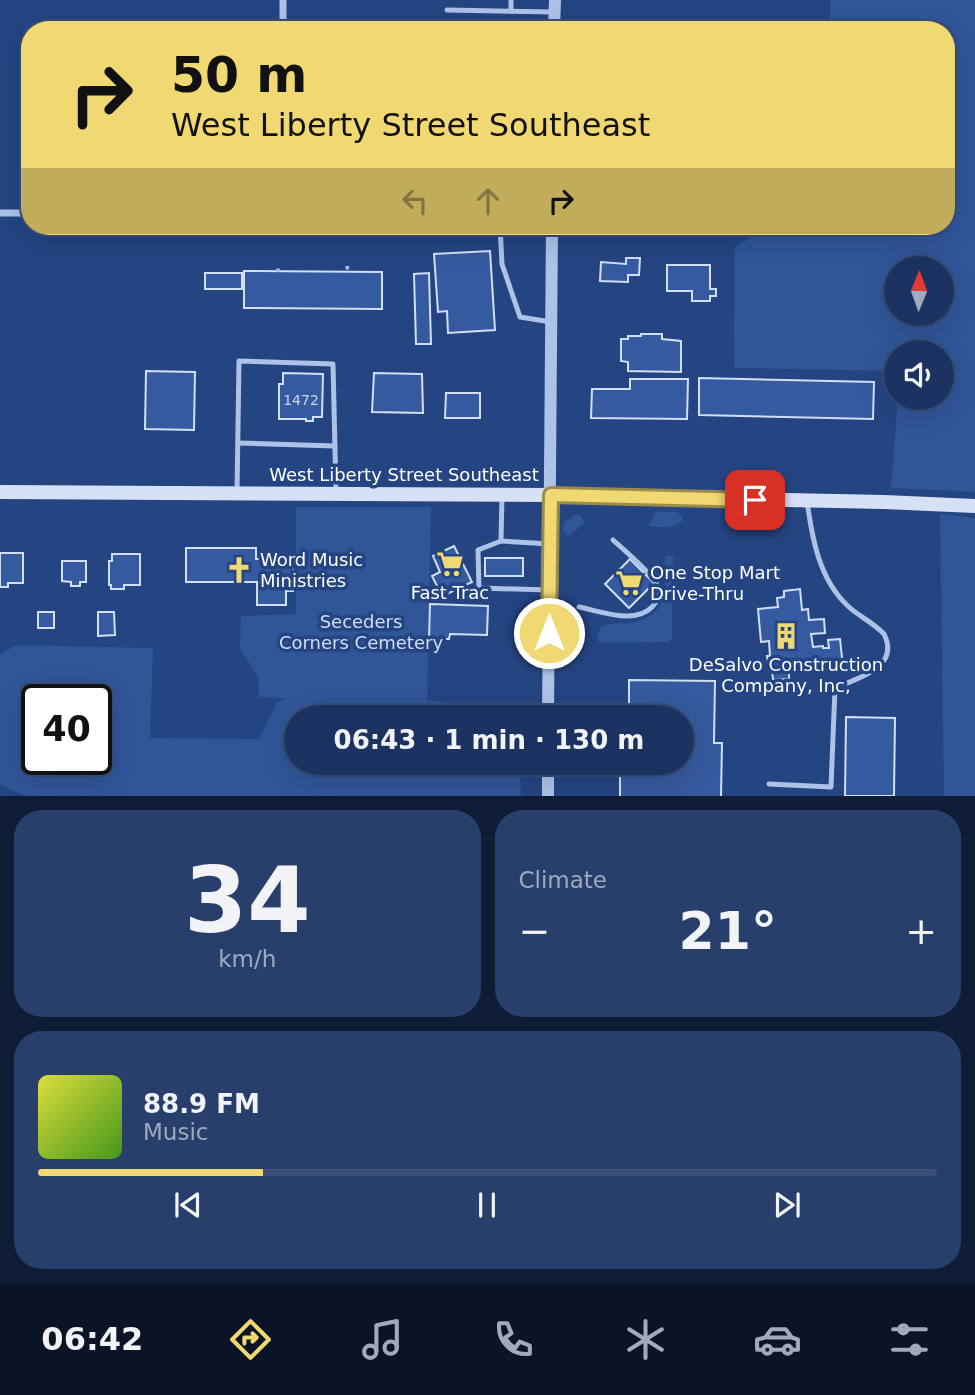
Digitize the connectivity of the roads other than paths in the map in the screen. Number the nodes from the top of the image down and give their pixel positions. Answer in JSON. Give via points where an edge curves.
{"nodes":[{"id":1,"x":283,"y":0,"type":"edge"},
{"id":2,"x":511,"y":0,"type":"edge"},
{"id":3,"x":555,"y":6,"type":"edge"},
{"id":4,"x":447,"y":10,"type":"dead end"},
{"id":5,"x":511,"y":11,"type":"junction"},
{"id":6,"x":283,"y":21,"type":"edge"},
{"id":7,"x":0,"y":213,"type":"edge"},
{"id":8,"x":21,"y":214,"type":"edge"},
{"id":9,"x":500,"y":235,"type":"edge"},
{"id":10,"x":552,"y":235,"type":"edge"},
{"id":11,"x":551,"y":322,"type":"junction"},
{"id":12,"x":238,"y":443,"type":"junction"},
{"id":13,"x":335,"y":446,"type":"junction"},
{"id":14,"x":0,"y":492,"type":"edge"},
{"id":15,"x":237,"y":493,"type":"junction"},
{"id":16,"x":336,"y":494,"type":"junction"},
{"id":17,"x":502,"y":495,"type":"junction"},
{"id":18,"x":551,"y":495,"type":"junction"},
{"id":19,"x":807,"y":500,"type":"junction"},
{"id":20,"x":975,"y":506,"type":"edge"},
{"id":21,"x":613,"y":540,"type":"dead end"},
{"id":22,"x":501,"y":541,"type":"junction"},
{"id":23,"x":550,"y":544,"type":"junction"},
{"id":24,"x":549,"y":590,"type":"junction"},
{"id":25,"x":579,"y":607,"type":"dead end"},
{"id":26,"x":548,"y":705,"type":"edge"},
{"id":27,"x":548,"y":775,"type":"edge"},
{"id":28,"x":769,"y":784,"type":"dead end"},
{"id":29,"x":548,"y":796,"type":"edge"}],
"edges":[{"from":1,"to":6,"type":"street"},
{"from":2,"to":5,"type":"lane"},
{"from":3,"to":5,"type":"lane"},
{"from":4,"to":5,"type":"lane"},
{"from":7,"to":8,"type":"street"},
{"from":9,"to":11,"type":"lane","via":[[502,264],[520,317]]},
{"from":10,"to":11,"type":"street"},
{"from":11,"to":18,"type":"street"},
{"from":12,"to":13,"type":"lane"},
{"from":12,"to":13,"type":"lane","via":[[239,361],[333,364]]},
{"from":12,"to":15,"type":"lane"},
{"from":13,"to":16,"type":"lane"},
{"from":14,"to":15,"type":"main road","name":"West Liberty Street Southeast"},
{"from":15,"to":16,"type":"main road","name":"West Liberty Street Southeast"},
{"from":16,"to":17,"type":"main road","name":"West Liberty Street Southeast"},
{"from":17,"to":18,"type":"main road","name":"West Liberty Street Southeast"},
{"from":17,"to":22,"type":"lane"},
{"from":18,"to":19,"type":"main road","name":"West Liberty Street Southeast"},
{"from":18,"to":23,"type":"street"},
{"from":19,"to":20,"type":"main road","name":"West Liberty Street Southeast"},
{"from":19,"to":28,"type":"lane","via":[[825,576],[848,606],[884,634],[887,651],[874,671],[835,688],[831,787]]},
{"from":21,"to":25,"type":"lane","via":[[656,583],[657,600],[645,612],[628,616]]},
{"from":22,"to":23,"type":"lane"},
{"from":22,"to":24,"type":"lane","via":[[478,550],[479,588]]},
{"from":23,"to":24,"type":"street"},
{"from":24,"to":26,"type":"street"},
{"from":27,"to":29,"type":"street"}]}
